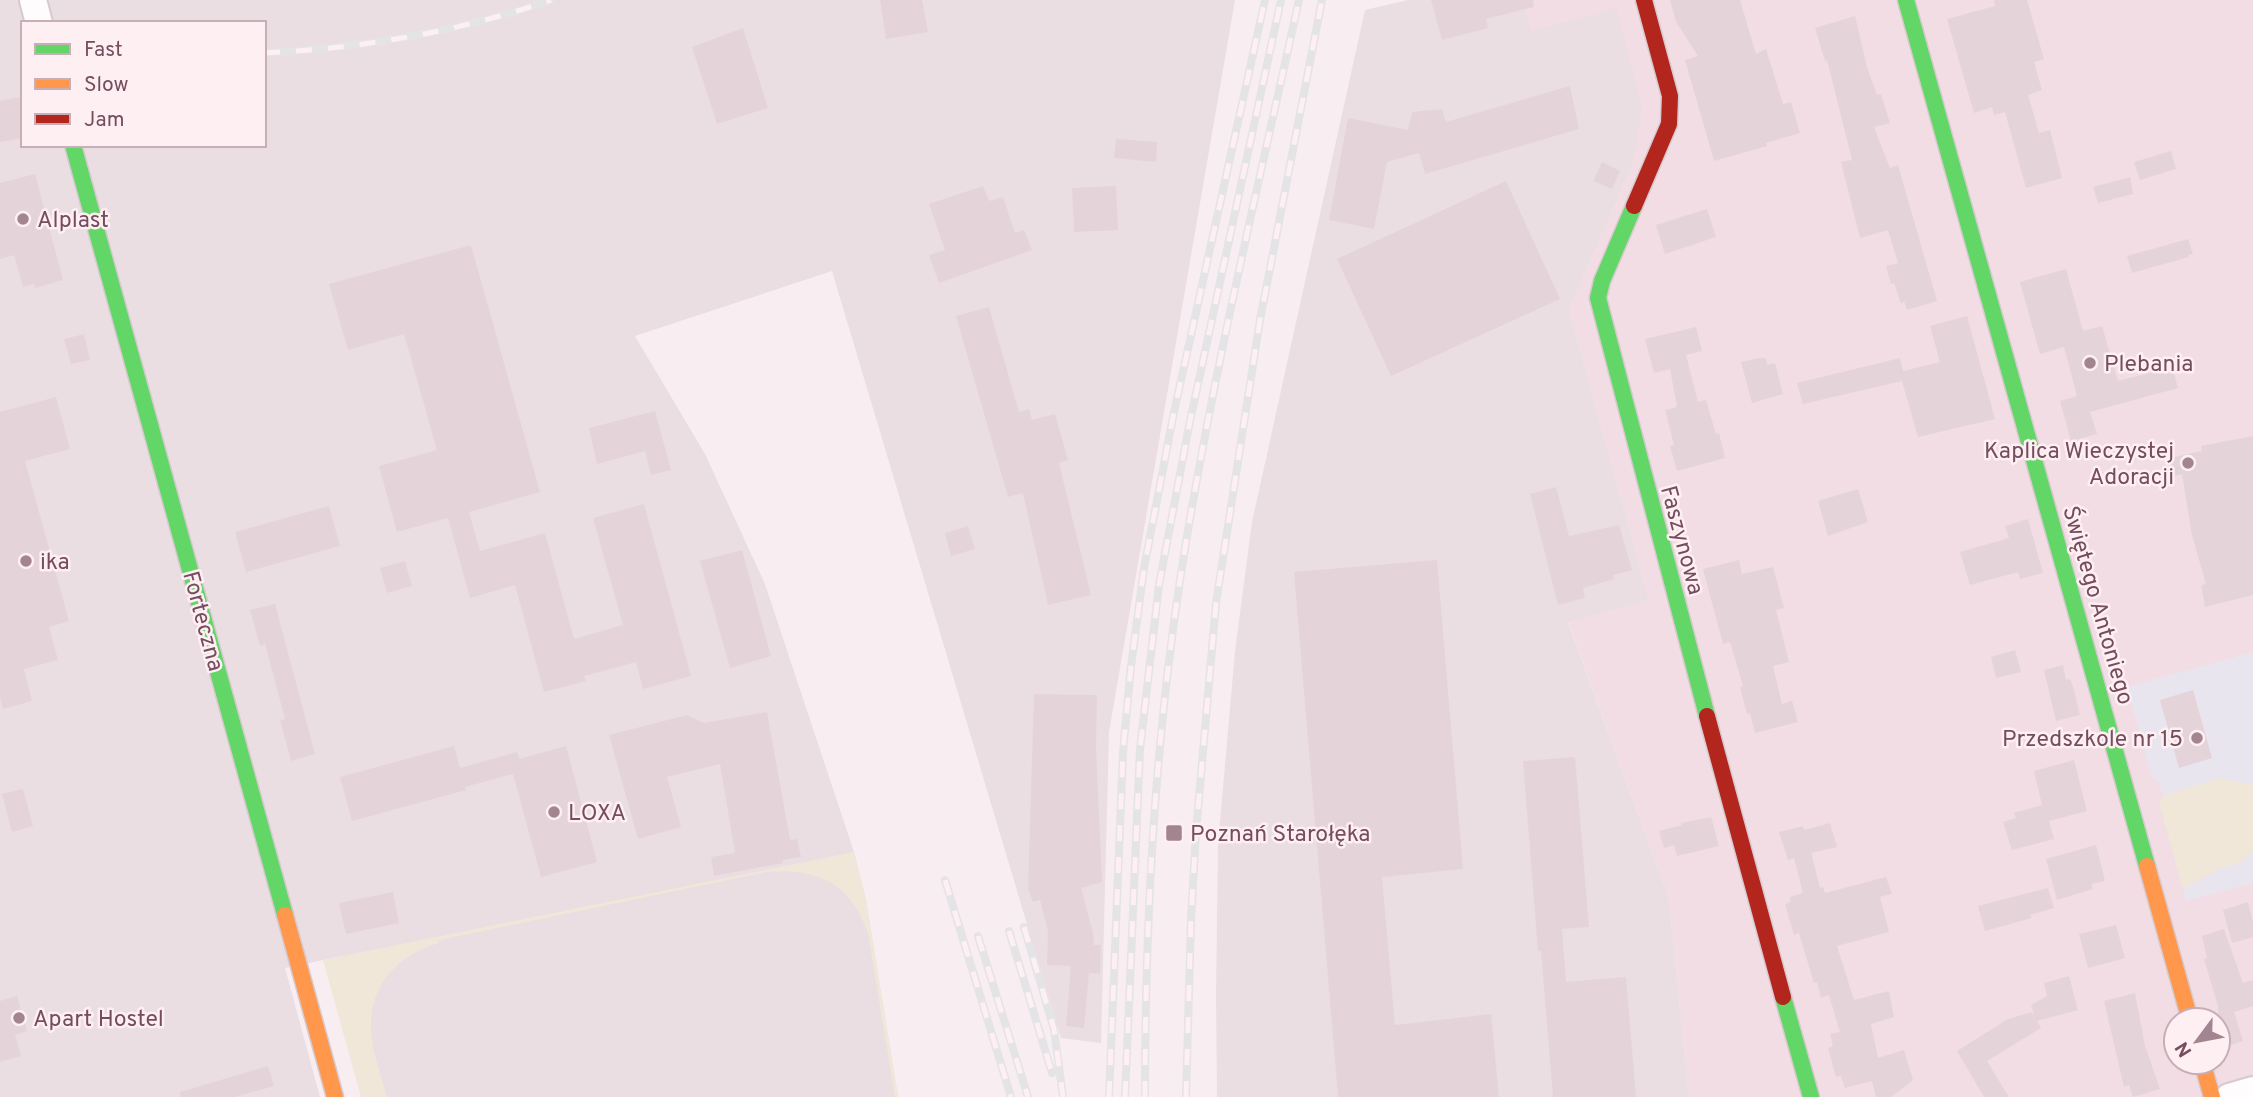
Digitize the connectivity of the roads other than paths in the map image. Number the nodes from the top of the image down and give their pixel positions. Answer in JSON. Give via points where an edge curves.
{"nodes":[{"id":1,"x":33,"y":0,"type":"edge"},
{"id":2,"x":1643,"y":0,"type":"edge"},
{"id":3,"x":1906,"y":0,"type":"edge"},
{"id":4,"x":38,"y":21,"type":"edge"},
{"id":5,"x":74,"y":147,"type":"edge"},
{"id":6,"x":2186,"y":1006,"type":"edge"},
{"id":7,"x":2206,"y":1076,"type":"edge"},
{"id":8,"x":2253,"y":1090,"type":"edge"},
{"id":9,"x":335,"y":1097,"type":"edge"},
{"id":10,"x":1811,"y":1097,"type":"edge"},
{"id":11,"x":2212,"y":1097,"type":"edge"},
{"id":12,"x":2229,"y":1097,"type":"edge"}],
"edges":[{"from":1,"to":4,"type":"street"},
{"from":2,"to":10,"type":"street","name":"Faszynowa","via":[[1670,96],[1668,124],[1598,298]]},
{"from":3,"to":6,"type":"street","name":"Świętego Antoniego"},
{"from":5,"to":9,"type":"street","name":"Forteczna"},
{"from":7,"to":11,"type":"street"},
{"from":8,"to":12,"type":"street"}]}
